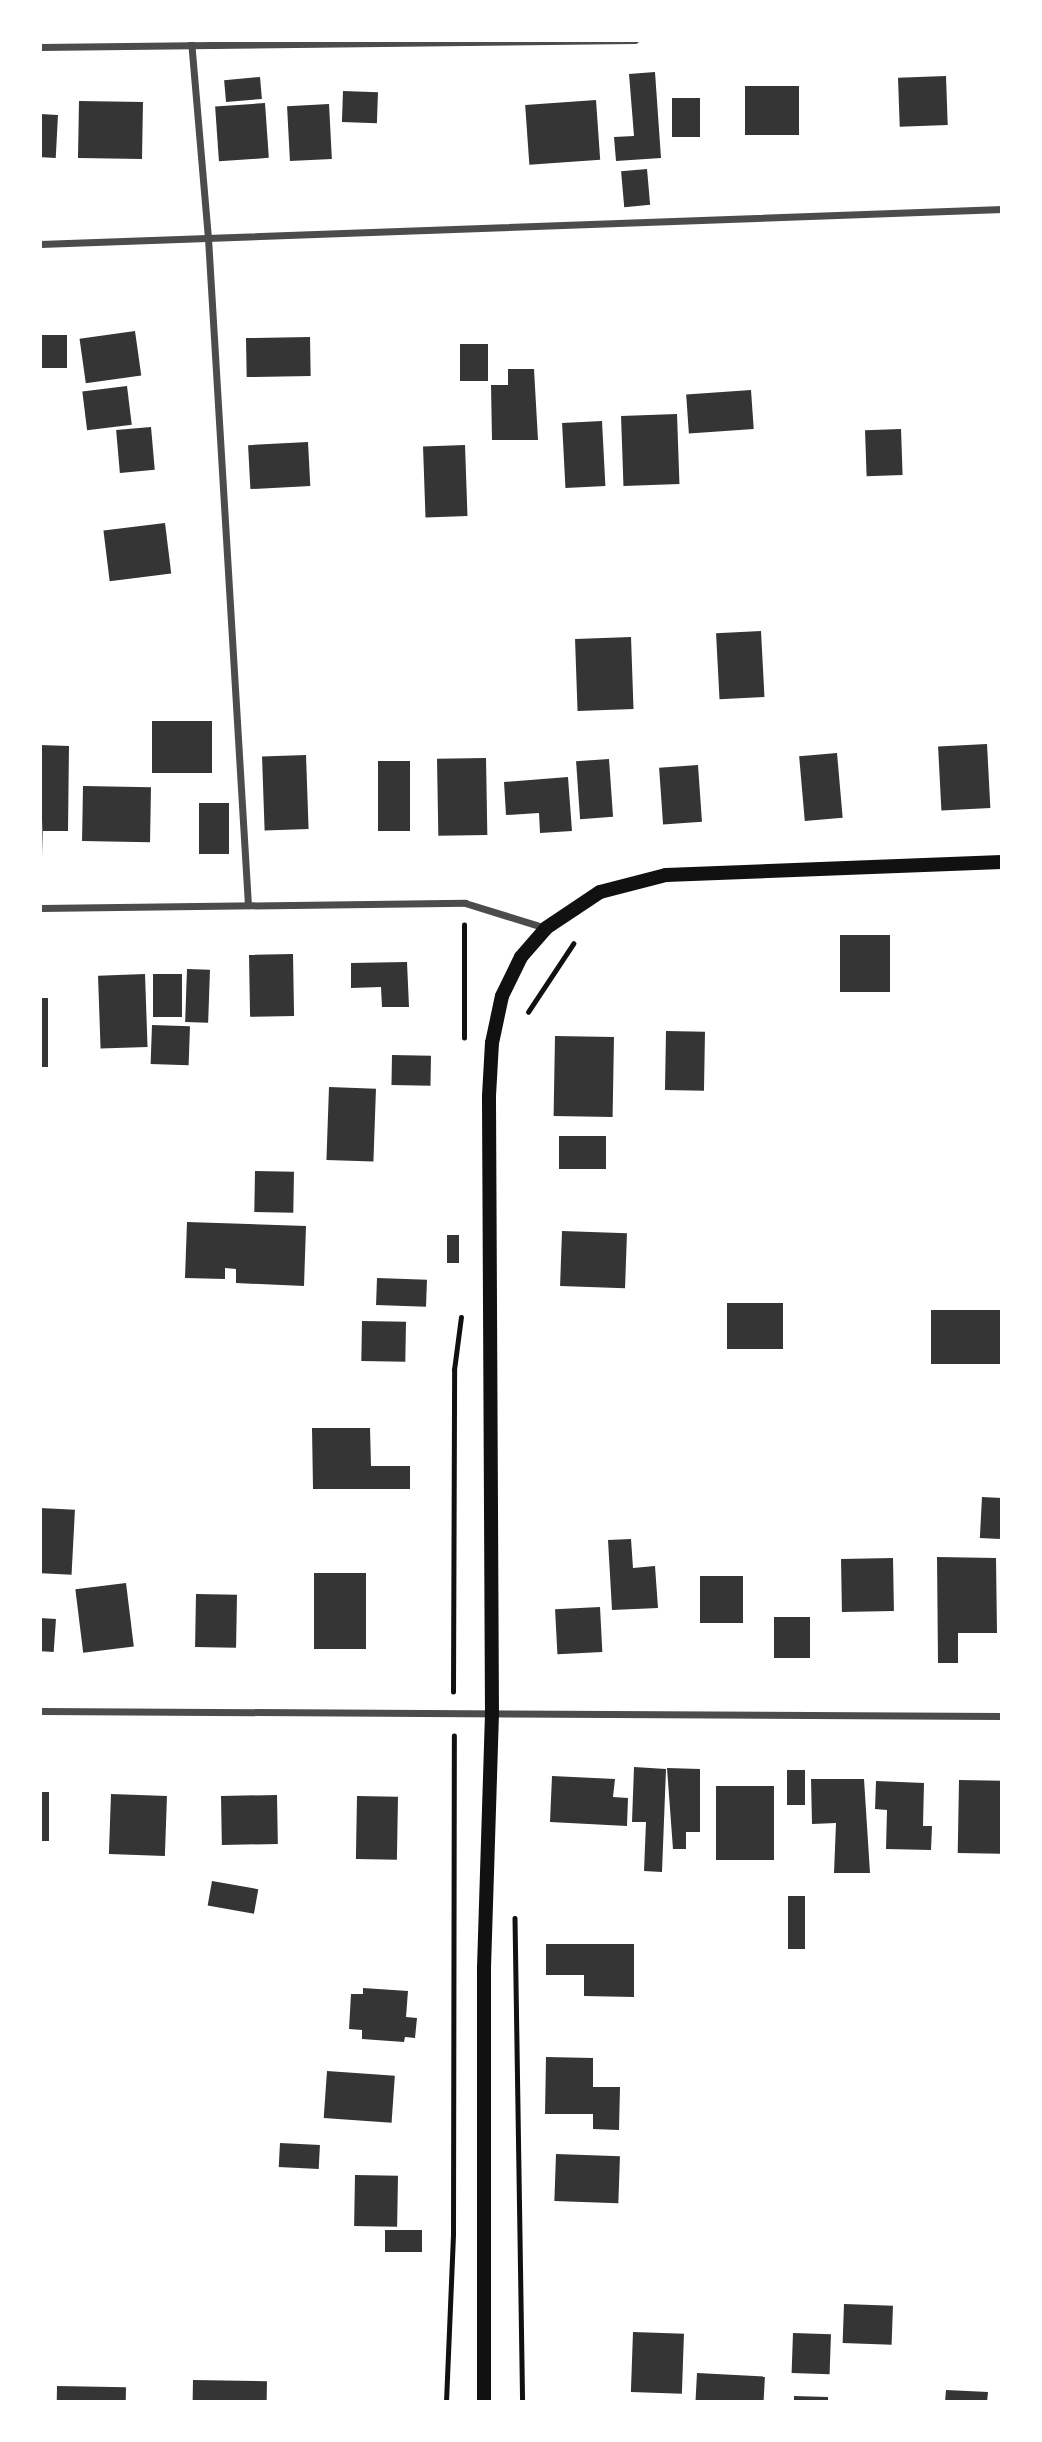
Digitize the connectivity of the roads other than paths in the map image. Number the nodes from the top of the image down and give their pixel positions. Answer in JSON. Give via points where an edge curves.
{"nodes":[{"id":1,"x":635,"y":40,"type":"edge"},
{"id":2,"x":191,"y":43,"type":"edge"},
{"id":3,"x":40,"y":47,"type":"edge"},
{"id":4,"x":1002,"y":209,"type":"edge"},
{"id":5,"x":208,"y":238,"type":"junction"},
{"id":6,"x":40,"y":244,"type":"edge"},
{"id":7,"x":1002,"y":862,"type":"edge"},
{"id":8,"x":248,"y":905,"type":"junction"},
{"id":9,"x":40,"y":908,"type":"edge"},
{"id":10,"x":546,"y":928,"type":"junction"},
{"id":11,"x":40,"y":1711,"type":"edge"},
{"id":12,"x":492,"y":1715,"type":"junction"},
{"id":13,"x":1002,"y":1716,"type":"edge"},
{"id":14,"x":484,"y":2402,"type":"edge"}],
"edges":[{"from":1,"to":2,"type":"street"},
{"from":2,"to":3,"type":"street"},
{"from":2,"to":5,"type":"street"},
{"from":4,"to":5,"type":"street"},
{"from":5,"to":6,"type":"street"},
{"from":5,"to":8,"type":"street"},
{"from":7,"to":10,"type":"main road","via":[[666,875],[600,892]]},
{"from":8,"to":9,"type":"street"},
{"from":8,"to":10,"type":"street","via":[[465,903]]},
{"from":10,"to":12,"type":"main road","via":[[521,957],[502,996],[492,1043]]},
{"from":11,"to":12,"type":"street"},
{"from":12,"to":13,"type":"street"},
{"from":12,"to":14,"type":"main road","via":[[484,1968]]}]}
